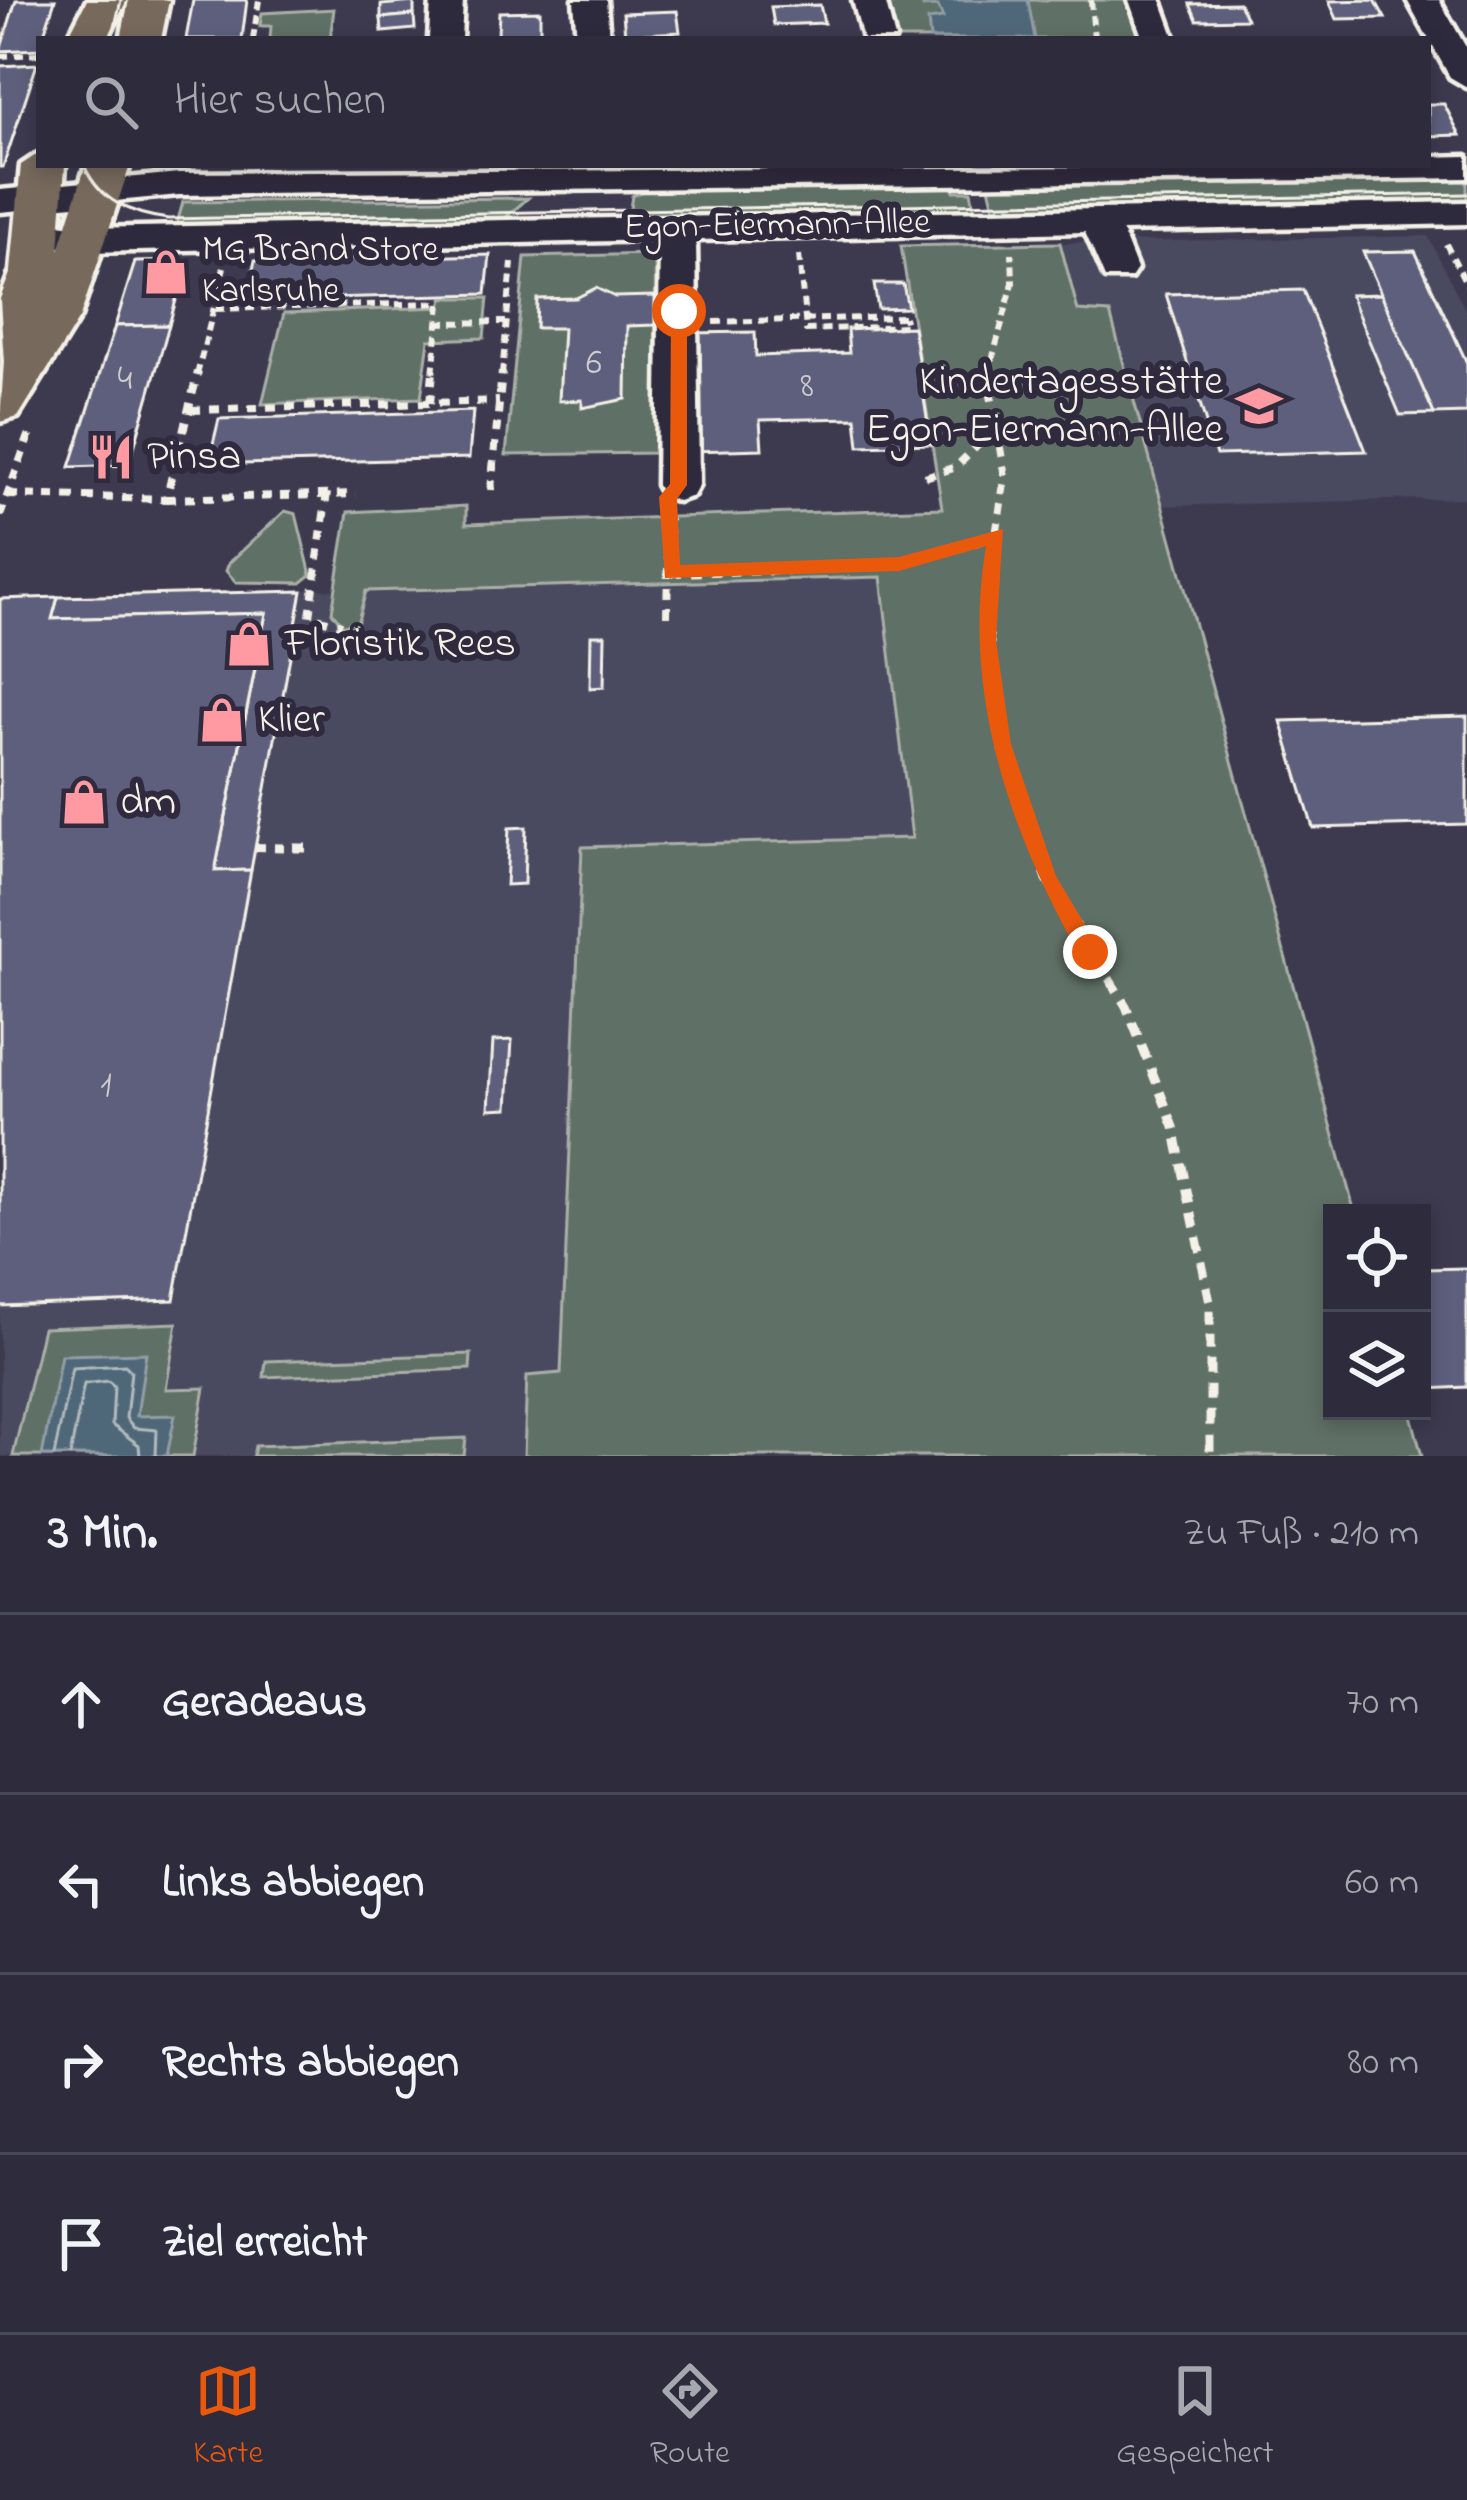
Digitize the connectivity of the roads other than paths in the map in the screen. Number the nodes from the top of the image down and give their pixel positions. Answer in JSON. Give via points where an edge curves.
{"nodes":[{"id":1,"x":107,"y":0,"type":"edge"},
{"id":2,"x":149,"y":0,"type":"edge"},
{"id":3,"x":447,"y":0,"type":"edge"},
{"id":4,"x":590,"y":0,"type":"edge"},
{"id":5,"x":869,"y":0,"type":"edge"},
{"id":6,"x":1144,"y":0,"type":"edge"},
{"id":7,"x":1423,"y":0,"type":"edge"},
{"id":8,"x":89,"y":36,"type":"edge"},
{"id":9,"x":142,"y":36,"type":"edge"},
{"id":10,"x":445,"y":36,"type":"edge"},
{"id":11,"x":592,"y":36,"type":"edge"},
{"id":12,"x":878,"y":36,"type":"edge"},
{"id":13,"x":1158,"y":36,"type":"edge"},
{"id":14,"x":1467,"y":77,"type":"edge"},
{"id":15,"x":1431,"y":167,"type":"edge"},
{"id":16,"x":1467,"y":167,"type":"edge"},
{"id":17,"x":1058,"y":168,"type":"edge"},
{"id":18,"x":912,"y":169,"type":"edge"},
{"id":19,"x":603,"y":173,"type":"edge"},
{"id":20,"x":102,"y":177,"type":"edge"},
{"id":21,"x":25,"y":205,"type":"edge"},
{"id":22,"x":1449,"y":213,"type":"edge"},
{"id":23,"x":1099,"y":220,"type":"junction"},
{"id":24,"x":678,"y":227,"type":"junction"},
{"id":25,"x":608,"y":229,"type":"junction"},
{"id":26,"x":87,"y":240,"type":"junction"},
{"id":27,"x":1118,"y":269,"type":"dead end"},
{"id":28,"x":0,"y":369,"type":"edge"},
{"id":29,"x":18,"y":410,"type":"edge"},
{"id":30,"x":678,"y":485,"type":"road end"}],
"edges":[{"from":1,"to":8,"type":"main road"},
{"from":2,"to":9,"type":"main road"},
{"from":3,"to":10,"type":"street"},
{"from":4,"to":11,"type":"street"},
{"from":5,"to":12,"type":"street"},
{"from":6,"to":13,"type":"street"},
{"from":7,"to":14,"type":"street"},
{"from":15,"to":16,"type":"street","name":"Egon-Eiermann-Allee"},
{"from":17,"to":18,"type":"street","name":"Egon-Eiermann-Allee"},
{"from":18,"to":19,"type":"street","name":"Egon-Eiermann-Allee"},
{"from":19,"to":20,"type":"street","name":"Egon-Eiermann-Allee"},
{"from":19,"to":25,"type":"street"},
{"from":20,"to":21,"type":"street","name":"Egon-Eiermann-Allee"},
{"from":20,"to":26,"type":"main road"},
{"from":21,"to":26,"type":"street","name":"Egon-Eiermann-Allee"},
{"from":21,"to":28,"type":"main road","via":[[34,271]]},
{"from":22,"to":23,"type":"street","name":"Egon-Eiermann-Allee"},
{"from":23,"to":24,"type":"street","name":"Egon-Eiermann-Allee"},
{"from":23,"to":27,"type":"street"},
{"from":24,"to":25,"type":"street","name":"Egon-Eiermann-Allee"},
{"from":24,"to":30,"type":"street"},
{"from":25,"to":26,"type":"street","name":"Egon-Eiermann-Allee","via":[[515,232],[476,244]]},
{"from":26,"to":29,"type":"main road"}]}
